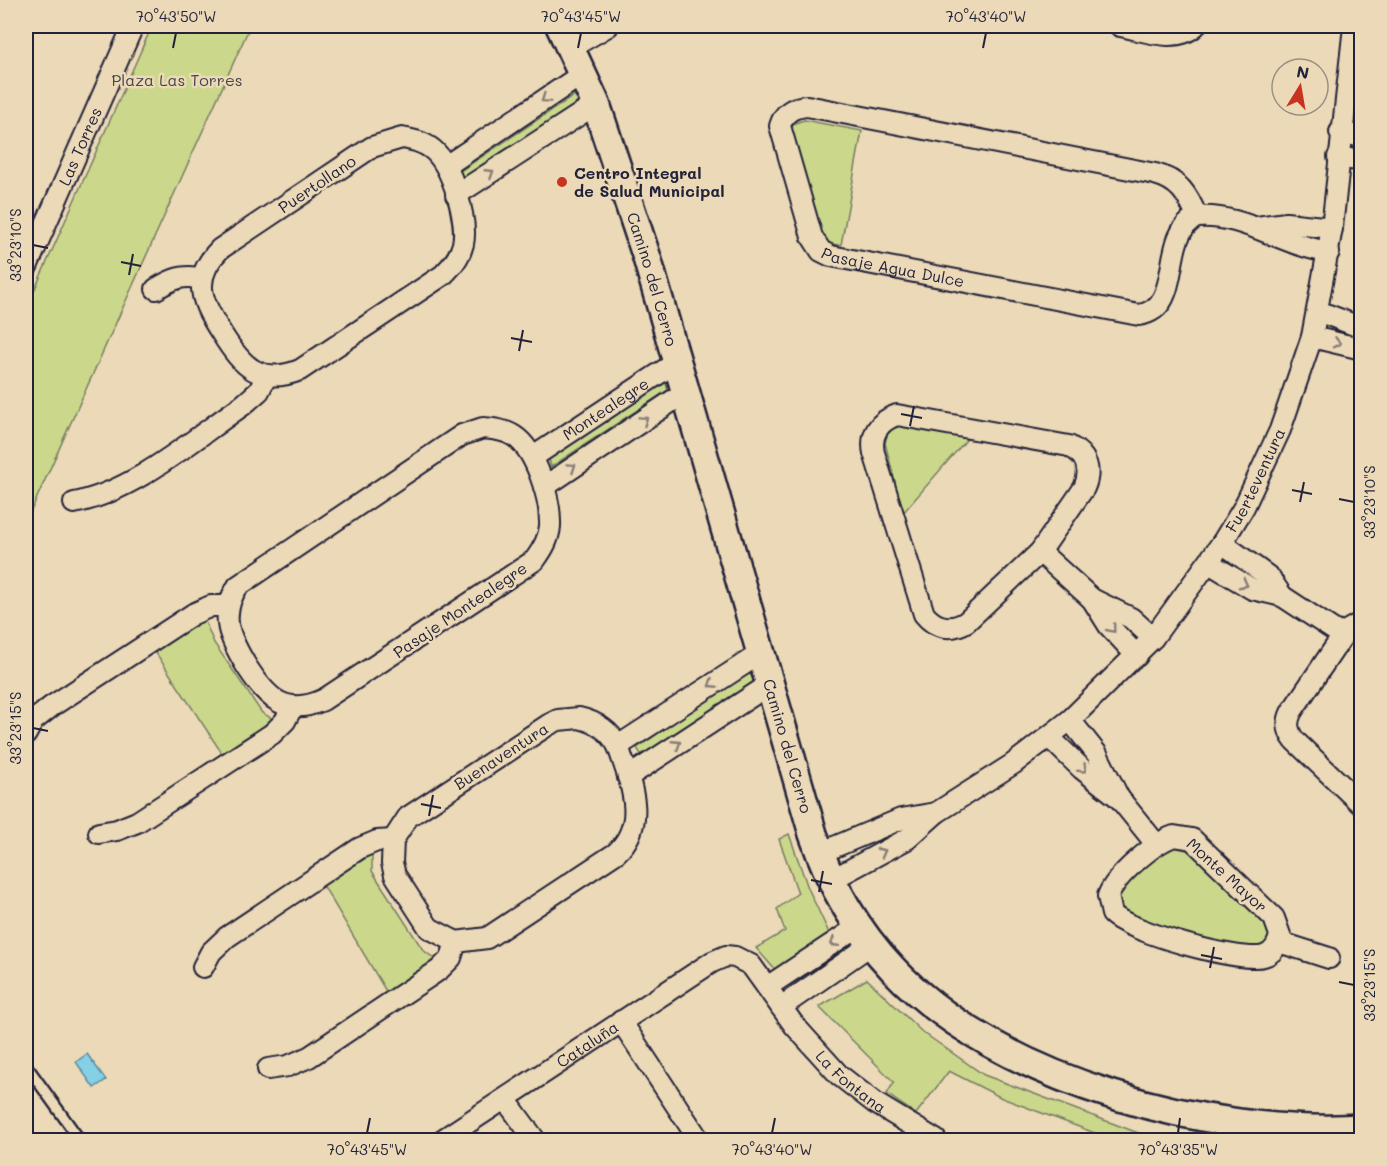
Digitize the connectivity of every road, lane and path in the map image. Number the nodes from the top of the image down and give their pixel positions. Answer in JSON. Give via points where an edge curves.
{"nodes":[{"id":1,"x":133,"y":26,"type":"edge"},
{"id":2,"x":608,"y":26,"type":"edge"},
{"id":3,"x":1120,"y":26,"type":"edge"},
{"id":4,"x":1195,"y":26,"type":"edge"},
{"id":5,"x":1354,"y":26,"type":"edge"},
{"id":6,"x":566,"y":36,"type":"edge"},
{"id":7,"x":584,"y":73,"type":"junction"},
{"id":8,"x":596,"y":104,"type":"junction"},
{"id":9,"x":1340,"y":132,"type":"junction"},
{"id":10,"x":1362,"y":137,"type":"edge"},
{"id":11,"x":1338,"y":157,"type":"junction"},
{"id":12,"x":1362,"y":161,"type":"edge"},
{"id":13,"x":446,"y":166,"type":"junction"},
{"id":14,"x":456,"y":195,"type":"junction"},
{"id":15,"x":1197,"y":217,"type":"junction"},
{"id":16,"x":1257,"y":227,"type":"junction"},
{"id":17,"x":1332,"y":228,"type":"junction"},
{"id":18,"x":1329,"y":252,"type":"junction"},
{"id":19,"x":26,"y":268,"type":"edge"},
{"id":20,"x":202,"y":279,"type":"junction"},
{"id":21,"x":156,"y":290,"type":"dead end"},
{"id":22,"x":1318,"y":311,"type":"junction"},
{"id":23,"x":1362,"y":328,"type":"edge"},
{"id":24,"x":1312,"y":337,"type":"junction"},
{"id":25,"x":1362,"y":349,"type":"edge"},
{"id":26,"x":678,"y":361,"type":"junction"},
{"id":27,"x":267,"y":375,"type":"junction"},
{"id":28,"x":687,"y":391,"type":"junction"},
{"id":29,"x":533,"y":457,"type":"junction"},
{"id":30,"x":544,"y":487,"type":"junction"},
{"id":31,"x":74,"y":503,"type":"dead end"},
{"id":32,"x":1222,"y":543,"type":"junction"},
{"id":33,"x":1041,"y":552,"type":"junction"},
{"id":34,"x":1209,"y":563,"type":"junction"},
{"id":35,"x":1282,"y":596,"type":"junction"},
{"id":36,"x":1092,"y":599,"type":"junction"},
{"id":37,"x":227,"y":606,"type":"junction"},
{"id":38,"x":1362,"y":622,"type":"edge"},
{"id":39,"x":1343,"y":636,"type":"junction"},
{"id":40,"x":1153,"y":638,"type":"junction"},
{"id":41,"x":761,"y":652,"type":"junction"},
{"id":42,"x":1137,"y":656,"type":"junction"},
{"id":43,"x":770,"y":684,"type":"junction"},
{"id":44,"x":293,"y":706,"type":"junction"},
{"id":45,"x":1070,"y":720,"type":"junction"},
{"id":46,"x":26,"y":734,"type":"edge"},
{"id":47,"x":1049,"y":737,"type":"junction"},
{"id":48,"x":618,"y":746,"type":"junction"},
{"id":49,"x":628,"y":777,"type":"junction"},
{"id":50,"x":1119,"y":798,"type":"junction"},
{"id":51,"x":1362,"y":805,"type":"edge"},
{"id":52,"x":936,"y":813,"type":"junction"},
{"id":53,"x":99,"y":832,"type":"dead end"},
{"id":54,"x":393,"y":840,"type":"junction"},
{"id":55,"x":1156,"y":844,"type":"junction"},
{"id":56,"x":820,"y":853,"type":"junction"},
{"id":57,"x":831,"y":880,"type":"junction"},
{"id":58,"x":865,"y":935,"type":"junction"},
{"id":59,"x":456,"y":942,"type":"junction"},
{"id":60,"x":1279,"y":942,"type":"junction"},
{"id":61,"x":735,"y":957,"type":"joint"},
{"id":62,"x":1329,"y":958,"type":"dead end"},
{"id":63,"x":203,"y":967,"type":"dead end"},
{"id":64,"x":767,"y":987,"type":"junction"},
{"id":65,"x":781,"y":1007,"type":"junction"},
{"id":66,"x":621,"y":1021,"type":"junction"},
{"id":67,"x":26,"y":1065,"type":"edge"},
{"id":68,"x":268,"y":1069,"type":"dead end"},
{"id":69,"x":505,"y":1099,"type":"junction"},
{"id":70,"x":1362,"y":1128,"type":"edge"},
{"id":71,"x":80,"y":1140,"type":"edge"},
{"id":72,"x":442,"y":1140,"type":"edge"},
{"id":73,"x":535,"y":1140,"type":"edge"},
{"id":74,"x":699,"y":1140,"type":"edge"},
{"id":75,"x":936,"y":1140,"type":"edge"}],
"edges":[{"from":1,"to":19,"type":"street","name":"Las Torres"},
{"from":2,"to":6,"type":"street"},
{"from":3,"to":4,"type":"street","via":[[1174,36]]},
{"from":5,"to":9,"type":"street","name":"Fuerteventura"},
{"from":6,"to":7,"type":"street","name":"Camino del Cerro"},
{"from":7,"to":8,"type":"street","name":"Camino del Cerro"},
{"from":7,"to":13,"type":"street","one_way":true},
{"from":14,"to":8,"type":"street","one_way":true},
{"from":8,"to":26,"type":"street","name":"Camino del Cerro"},
{"from":9,"to":10,"type":"street"},
{"from":9,"to":11,"type":"street","name":"Fuerteventura"},
{"from":11,"to":12,"type":"street"},
{"from":11,"to":17,"type":"street","name":"Fuerteventura"},
{"from":13,"to":14,"type":"street","name":"Puertollano"},
{"from":13,"to":20,"type":"street","name":"Puertollano","via":[[423,143],[402,138],[382,142],[220,249]]},
{"from":14,"to":27,"type":"street","name":"Puertollano","via":[[464,234],[460,252],[450,268],[300,370]]},
{"from":15,"to":15,"type":"street","name":"Pasaje Agua Dulce","via":[[1180,233],[1162,301],[1151,312],[1139,315],[831,256],[821,251],[812,237],[780,126],[792,109],[807,106],[1165,176],[1180,186]]},
{"from":15,"to":16,"type":"street"},
{"from":16,"to":17,"type":"street","via":[[1286,223]]},
{"from":16,"to":18,"type":"street","via":[[1283,242]]},
{"from":17,"to":18,"type":"street","name":"Fuerteventura"},
{"from":18,"to":22,"type":"street","name":"Fuerteventura"},
{"from":20,"to":21,"type":"street","via":[[183,276]]},
{"from":20,"to":27,"type":"street","via":[[206,308],[237,358]]},
{"from":22,"to":23,"type":"street"},
{"from":22,"to":24,"type":"street","name":"Fuerteventura"},
{"from":24,"to":25,"type":"street","one_way":true},
{"from":24,"to":32,"type":"street","name":"Fuerteventura","via":[[1280,430],[1249,497]]},
{"from":26,"to":28,"type":"street","name":"Camino del Cerro"},
{"from":26,"to":29,"type":"street","name":"Montealegre"},
{"from":27,"to":31,"type":"street","via":[[252,399],[128,483],[98,498]]},
{"from":30,"to":28,"type":"street","name":"Montealegre","one_way":true},
{"from":28,"to":41,"type":"street","name":"Camino del Cerro"},
{"from":29,"to":30,"type":"street","name":"Pasaje Montealegre"},
{"from":29,"to":37,"type":"street","name":"Pasaje Montealegre","via":[[520,441],[504,431],[483,428],[462,435],[247,578]]},
{"from":30,"to":44,"type":"street","name":"Pasaje Montealegre","via":[[550,524],[546,543],[535,560],[324,700]]},
{"from":32,"to":34,"type":"street","name":"Fuerteventura"},
{"from":32,"to":35,"type":"street","via":[[1269,577]]},
{"from":33,"to":33,"type":"street","via":[[1088,480],[1086,462],[1076,450],[907,415],[881,423],[873,437],[874,453],[921,608],[933,624],[953,628],[966,622]]},
{"from":33,"to":36,"type":"street"},
{"from":34,"to":35,"type":"street","one_way":true,"via":[[1252,589]]},
{"from":34,"to":40,"type":"street","name":"Fuerteventura"},
{"from":35,"to":39,"type":"street"},
{"from":36,"to":40,"type":"street","via":[[1131,618]]},
{"from":36,"to":42,"type":"street","one_way":true,"via":[[1109,626]]},
{"from":37,"to":44,"type":"street","via":[[230,640],[260,688],[275,700]]},
{"from":37,"to":46,"type":"street","via":[[211,606],[193,614],[52,706],[33,721]]},
{"from":38,"to":39,"type":"street"},
{"from":39,"to":51,"type":"street","via":[[1292,711],[1288,728],[1295,741]]},
{"from":40,"to":42,"type":"street","name":"Fuerteventura"},
{"from":41,"to":43,"type":"street","name":"Camino del Cerro"},
{"from":41,"to":48,"type":"street","one_way":true},
{"from":42,"to":45,"type":"street","name":"Fuerteventura"},
{"from":49,"to":43,"type":"street","one_way":true},
{"from":43,"to":56,"type":"street","name":"Camino del Cerro"},
{"from":44,"to":53,"type":"street","via":[[272,734],[137,822]]},
{"from":45,"to":47,"type":"street","name":"Fuerteventura"},
{"from":45,"to":50,"type":"street","via":[[1097,754]]},
{"from":47,"to":50,"type":"street","one_way":true,"via":[[1082,770]]},
{"from":47,"to":52,"type":"street","name":"Fuerteventura","via":[[976,790]]},
{"from":48,"to":49,"type":"street","name":"Buenaventura"},
{"from":48,"to":54,"type":"street","name":"Buenaventura","via":[[606,730],[590,720],[558,720],[408,817]]},
{"from":49,"to":59,"type":"street","name":"Buenaventura","via":[[636,817],[624,846],[487,938]]},
{"from":50,"to":55,"type":"street"},
{"from":52,"to":56,"type":"street","name":"Fuerteventura","via":[[901,819]]},
{"from":57,"to":52,"type":"street","name":"Fuerteventura","one_way":true,"via":[[907,839]]},
{"from":54,"to":59,"type":"street","via":[[396,875],[418,911],[429,928]]},
{"from":54,"to":63,"type":"street","via":[[360,848],[237,930],[218,944]]},
{"from":55,"to":60,"type":"street","name":"Monte Mayor","via":[[1174,836],[1192,838],[1274,918],[1280,930]]},
{"from":55,"to":60,"type":"street","via":[[1110,889],[1109,909],[1117,919],[1165,938],[1243,956],[1268,955]]},
{"from":56,"to":57,"type":"street","name":"Camino del Cerro"},
{"from":57,"to":58,"type":"street","name":"Camino del Cerro"},
{"from":58,"to":64,"type":"street","one_way":true},
{"from":58,"to":65,"type":"street"},
{"from":58,"to":70,"type":"street","name":"Camino del Cerro","via":[[913,988],[954,1020],[1022,1058],[1095,1088],[1169,1110],[1230,1121],[1300,1128]]},
{"from":59,"to":68,"type":"street","via":[[451,958],[440,970],[309,1057]]},
{"from":60,"to":62,"type":"street"},
{"from":61,"to":64,"type":"street","name":"La Fontana","via":[[751,964]]},
{"from":61,"to":66,"type":"street","name":"Cataluña","via":[[712,962]]},
{"from":64,"to":65,"type":"street","name":"La Fontana"},
{"from":65,"to":75,"type":"street","name":"La Fontana","via":[[839,1075],[875,1103]]},
{"from":66,"to":69,"type":"street","name":"Cataluña"},
{"from":66,"to":74,"type":"street"},
{"from":67,"to":71,"type":"lane"},
{"from":69,"to":72,"type":"street","name":"Cataluña"},
{"from":69,"to":73,"type":"street"}]}
